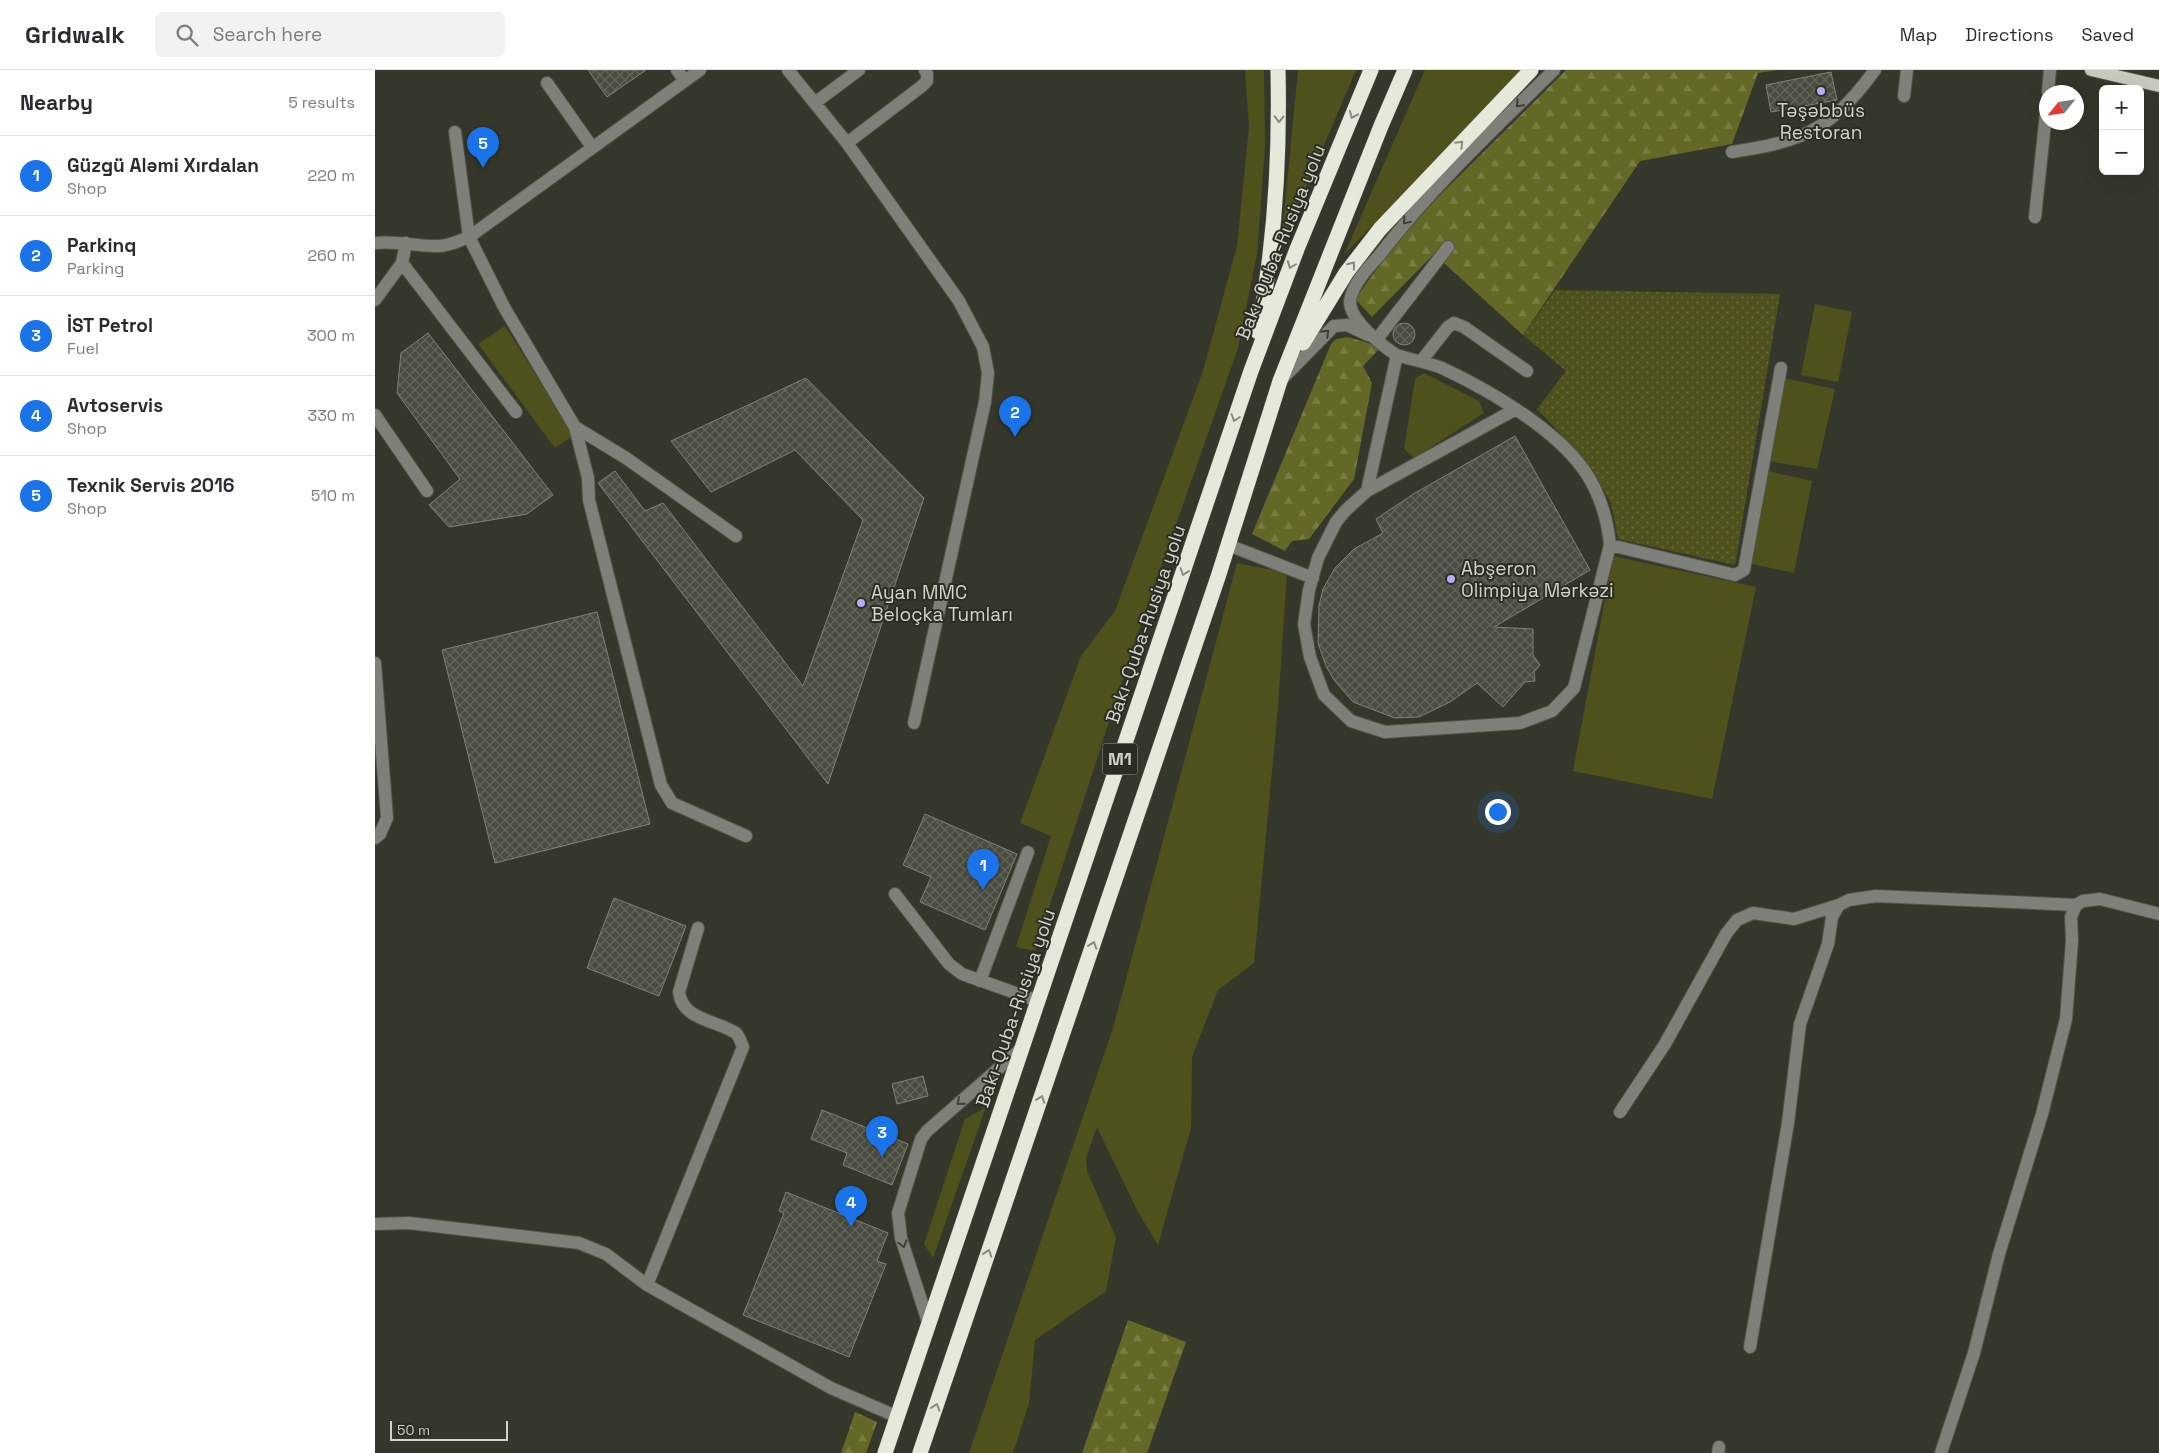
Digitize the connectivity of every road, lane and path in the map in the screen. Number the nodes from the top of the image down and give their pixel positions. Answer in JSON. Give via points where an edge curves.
{"nodes":[{"id":1,"x":677,"y":70,"type":"edge"},
{"id":2,"x":700,"y":70,"type":"edge"},
{"id":3,"x":789,"y":70,"type":"edge"},
{"id":4,"x":859,"y":70,"type":"edge"},
{"id":5,"x":925,"y":70,"type":"edge"},
{"id":6,"x":1278,"y":70,"type":"edge"},
{"id":7,"x":1371,"y":70,"type":"edge"},
{"id":8,"x":1405,"y":70,"type":"edge"},
{"id":9,"x":1531,"y":70,"type":"edge"},
{"id":10,"x":1554,"y":70,"type":"edge"},
{"id":11,"x":1875,"y":70,"type":"edge"},
{"id":12,"x":1907,"y":70,"type":"edge"},
{"id":13,"x":2050,"y":70,"type":"edge"},
{"id":14,"x":2091,"y":70,"type":"edge"},
{"id":15,"x":685,"y":80,"type":"junction"},
{"id":16,"x":547,"y":83,"type":"dead end"},
{"id":17,"x":2049,"y":85,"type":"edge"},
{"id":18,"x":2159,"y":86,"type":"edge"},
{"id":19,"x":1904,"y":96,"type":"dead end"},
{"id":20,"x":816,"y":102,"type":"junction"},
{"id":21,"x":2044,"y":130,"type":"edge"},
{"id":22,"x":455,"y":132,"type":"dead end"},
{"id":23,"x":847,"y":143,"type":"junction"},
{"id":24,"x":593,"y":147,"type":"junction"},
{"id":25,"x":1732,"y":152,"type":"dead end"},
{"id":26,"x":2035,"y":217,"type":"dead end"},
{"id":27,"x":469,"y":236,"type":"junction"},
{"id":28,"x":375,"y":243,"type":"edge"},
{"id":29,"x":405,"y":244,"type":"junction"},
{"id":30,"x":1448,"y":247,"type":"dead end"},
{"id":31,"x":402,"y":263,"type":"junction"},
{"id":32,"x":375,"y":300,"type":"edge"},
{"id":33,"x":1377,"y":339,"type":"junction"},
{"id":34,"x":1397,"y":355,"type":"junction"},
{"id":35,"x":1422,"y":360,"type":"junction"},
{"id":36,"x":1781,"y":368,"type":"dead end"},
{"id":37,"x":1251,"y":371,"type":"junction"},
{"id":38,"x":1527,"y":371,"type":"dead end"},
{"id":39,"x":1280,"y":381,"type":"junction"},
{"id":40,"x":1516,"y":409,"type":"junction"},
{"id":41,"x":516,"y":412,"type":"dead end"},
{"id":42,"x":375,"y":415,"type":"edge"},
{"id":43,"x":575,"y":427,"type":"junction"},
{"id":44,"x":427,"y":491,"type":"dead end"},
{"id":45,"x":1367,"y":491,"type":"junction"},
{"id":46,"x":736,"y":536,"type":"dead end"},
{"id":47,"x":1228,"y":545,"type":"junction"},
{"id":48,"x":1610,"y":545,"type":"junction"},
{"id":49,"x":1313,"y":578,"type":"junction"},
{"id":50,"x":375,"y":663,"type":"edge"},
{"id":51,"x":914,"y":723,"type":"dead end"},
{"id":52,"x":746,"y":836,"type":"dead end"},
{"id":53,"x":375,"y":838,"type":"edge"},
{"id":54,"x":1028,"y":852,"type":"dead end"},
{"id":55,"x":895,"y":894,"type":"dead end"},
{"id":56,"x":1839,"y":905,"type":"junction"},
{"id":57,"x":2076,"y":905,"type":"junction"},
{"id":58,"x":2159,"y":914,"type":"edge"},
{"id":59,"x":698,"y":928,"type":"dead end"},
{"id":60,"x":980,"y":981,"type":"junction"},
{"id":61,"x":1038,"y":1001,"type":"junction"},
{"id":62,"x":1023,"y":1046,"type":"junction"},
{"id":63,"x":1620,"y":1112,"type":"dead end"},
{"id":64,"x":375,"y":1224,"type":"edge"},
{"id":65,"x":647,"y":1285,"type":"junction"},
{"id":66,"x":929,"y":1325,"type":"junction"},
{"id":67,"x":1750,"y":1347,"type":"dead end"},
{"id":68,"x":898,"y":1417,"type":"junction"},
{"id":69,"x":885,"y":1453,"type":"edge"},
{"id":70,"x":920,"y":1453,"type":"edge"},
{"id":71,"x":1941,"y":1453,"type":"edge"}],
"edges":[{"from":1,"to":15,"type":"lane"},
{"from":2,"to":15,"type":"lane"},
{"from":3,"to":20,"type":"lane"},
{"from":4,"to":20,"type":"lane"},
{"from":5,"to":23,"type":"lane","via":[[927,81],[922,86]]},
{"from":6,"to":37,"type":"highway","one_way":true,"via":[[1278,182],[1272,249]]},
{"from":7,"to":37,"type":"highway","name":"Bakı-Quba-Rusiya yolu","number":"M1","one_way":true},
{"from":8,"to":39,"type":"highway","number":"M1"},
{"from":39,"to":9,"type":"highway","one_way":true,"via":[[1346,273],[1380,230]]},
{"from":10,"to":33,"type":"lane","one_way":true,"via":[[1412,215],[1366,272],[1350,301],[1352,312]]},
{"from":11,"to":25,"type":"lane","via":[[1846,105],[1817,128],[1780,142]]},
{"from":12,"to":19,"type":"lane"},
{"from":13,"to":17,"type":"lane"},
{"from":14,"to":18,"type":"main road"},
{"from":15,"to":24,"type":"lane"},
{"from":16,"to":24,"type":"lane"},
{"from":20,"to":23,"type":"lane"},
{"from":21,"to":26,"type":"lane"},
{"from":22,"to":27,"type":"lane"},
{"from":23,"to":51,"type":"lane","via":[[959,301],[983,347],[988,373],[985,402]]},
{"from":24,"to":27,"type":"lane"},
{"from":27,"to":29,"type":"lane","via":[[439,246]]},
{"from":27,"to":43,"type":"lane","via":[[503,307]]},
{"from":28,"to":29,"type":"lane"},
{"from":29,"to":31,"type":"lane"},
{"from":30,"to":33,"type":"lane"},
{"from":31,"to":32,"type":"lane"},
{"from":31,"to":41,"type":"lane"},
{"from":33,"to":34,"type":"lane"},
{"from":39,"to":33,"type":"lane","one_way":true,"via":[[1334,326],[1347,325]]},
{"from":34,"to":35,"type":"lane"},
{"from":34,"to":45,"type":"lane"},
{"from":35,"to":38,"type":"lane","via":[[1454,323]]},
{"from":35,"to":40,"type":"lane","via":[[1460,376]]},
{"from":36,"to":48,"type":"lane","via":[[1744,570],[1735,575]]},
{"from":37,"to":61,"type":"highway","name":"Bakı-Quba-Rusiya yolu","number":"M1","one_way":true},
{"from":39,"to":47,"type":"highway","number":"M1"},
{"from":40,"to":45,"type":"lane"},
{"from":40,"to":48,"type":"lane","via":[[1552,437],[1582,468],[1601,504]]},
{"from":42,"to":44,"type":"lane"},
{"from":43,"to":46,"type":"lane","via":[[626,458]]},
{"from":43,"to":52,"type":"lane","via":[[588,478],[589,500],[661,785],[672,803]]},
{"from":45,"to":49,"type":"lane","via":[[1336,522],[1318,558]]},
{"from":47,"to":49,"type":"lane"},
{"from":70,"to":47,"type":"highway","number":"M1","one_way":true},
{"from":48,"to":49,"type":"lane","via":[[1573,688],[1552,711],[1520,723],[1385,732],[1351,721],[1324,695],[1310,657],[1304,624]]},
{"from":50,"to":53,"type":"lane","via":[[387,818]]},
{"from":54,"to":60,"type":"lane"},
{"from":55,"to":60,"type":"lane","via":[[949,964],[962,974]]},
{"from":56,"to":57,"type":"lane","via":[[1876,896]]},
{"from":56,"to":63,"type":"lane","via":[[1794,919],[1753,913],[1737,920],[1665,1044]]},
{"from":56,"to":67,"type":"lane","via":[[1832,917],[1828,944],[1800,1024],[1788,1123]]},
{"from":57,"to":58,"type":"lane","via":[[2100,899]]},
{"from":57,"to":71,"type":"lane","via":[[2071,918],[2066,1019],[2043,1114],[1999,1254],[1974,1354]]},
{"from":59,"to":65,"type":"lane","via":[[679,992],[680,1001],[688,1011],[737,1034],[743,1046]]},
{"from":60,"to":61,"type":"lane"},
{"from":61,"to":62,"type":"highway","name":"Bakı-Quba-Rusiya yolu","number":"M1"},
{"from":62,"to":66,"type":"highway","name":"Bakı-Quba-Rusiya yolu","number":"M1"},
{"from":62,"to":66,"type":"lane","one_way":true,"via":[[927,1130],[921,1140],[898,1213],[898,1223]]},
{"from":64,"to":65,"type":"lane","via":[[409,1223],[579,1243],[606,1254]]},
{"from":65,"to":68,"type":"lane","via":[[831,1388]]},
{"from":66,"to":68,"type":"highway","name":"Bakı-Quba-Rusiya yolu","number":"M1"},
{"from":68,"to":69,"type":"highway","name":"Bakı-Quba-Rusiya yolu","number":"M1"}]}
